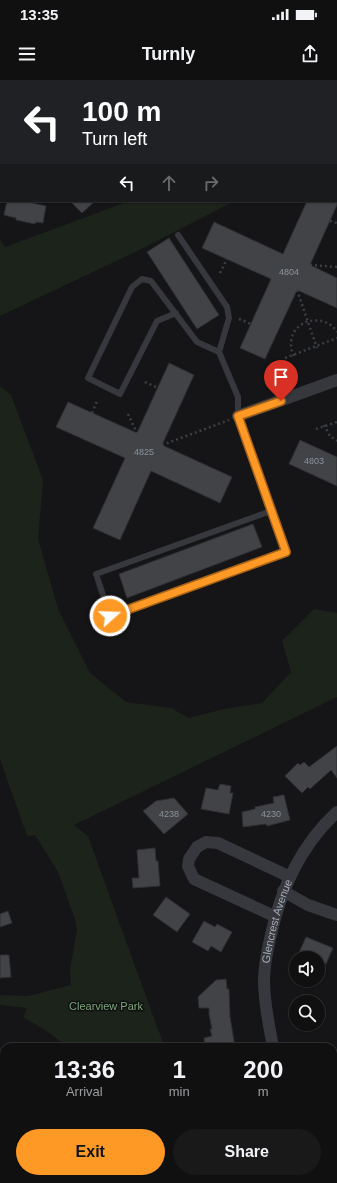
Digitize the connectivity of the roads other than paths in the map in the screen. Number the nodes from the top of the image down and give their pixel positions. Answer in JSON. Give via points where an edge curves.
{"nodes":[{"id":1,"x":178,"y":235,"type":"dead end"},
{"id":2,"x":176,"y":313,"type":"junction"},
{"id":3,"x":219,"y":352,"type":"junction"},
{"id":4,"x":337,"y":380,"type":"edge"},
{"id":5,"x":238,"y":416,"type":"junction"},
{"id":6,"x":271,"y":511,"type":"junction"},
{"id":7,"x":337,"y":812,"type":"edge"},
{"id":8,"x":290,"y":877,"type":"junction"},
{"id":9,"x":283,"y":891,"type":"junction"},
{"id":10,"x":337,"y":915,"type":"edge"},
{"id":11,"x":274,"y":916,"type":"junction"},
{"id":12,"x":272,"y":1043,"type":"edge"}],
"edges":[{"from":1,"to":3,"type":"lane","via":[[227,307],[229,318]]},
{"from":2,"to":2,"type":"lane","via":[[151,281],[142,279],[132,287],[88,378],[120,394],[157,321]]},
{"from":2,"to":3,"type":"lane","via":[[197,342]]},
{"from":3,"to":5,"type":"lane","via":[[238,397]]},
{"from":4,"to":5,"type":"street"},
{"from":5,"to":6,"type":"lane"},
{"from":6,"to":6,"type":"lane","via":[[96,574],[110,616],[286,552]]},
{"from":7,"to":8,"type":"street","name":"Glencrest Avenue","via":[[305,849]]},
{"from":8,"to":9,"type":"street","name":"Glencrest Avenue"},
{"from":8,"to":11,"type":"street","via":[[218,843],[206,842],[197,847],[189,859],[188,866],[194,879]]},
{"from":9,"to":10,"type":"street","via":[[308,905]]},
{"from":9,"to":11,"type":"street","name":"Glencrest Avenue"},
{"from":11,"to":12,"type":"street","name":"Glencrest Avenue","via":[[264,980]]}]}
